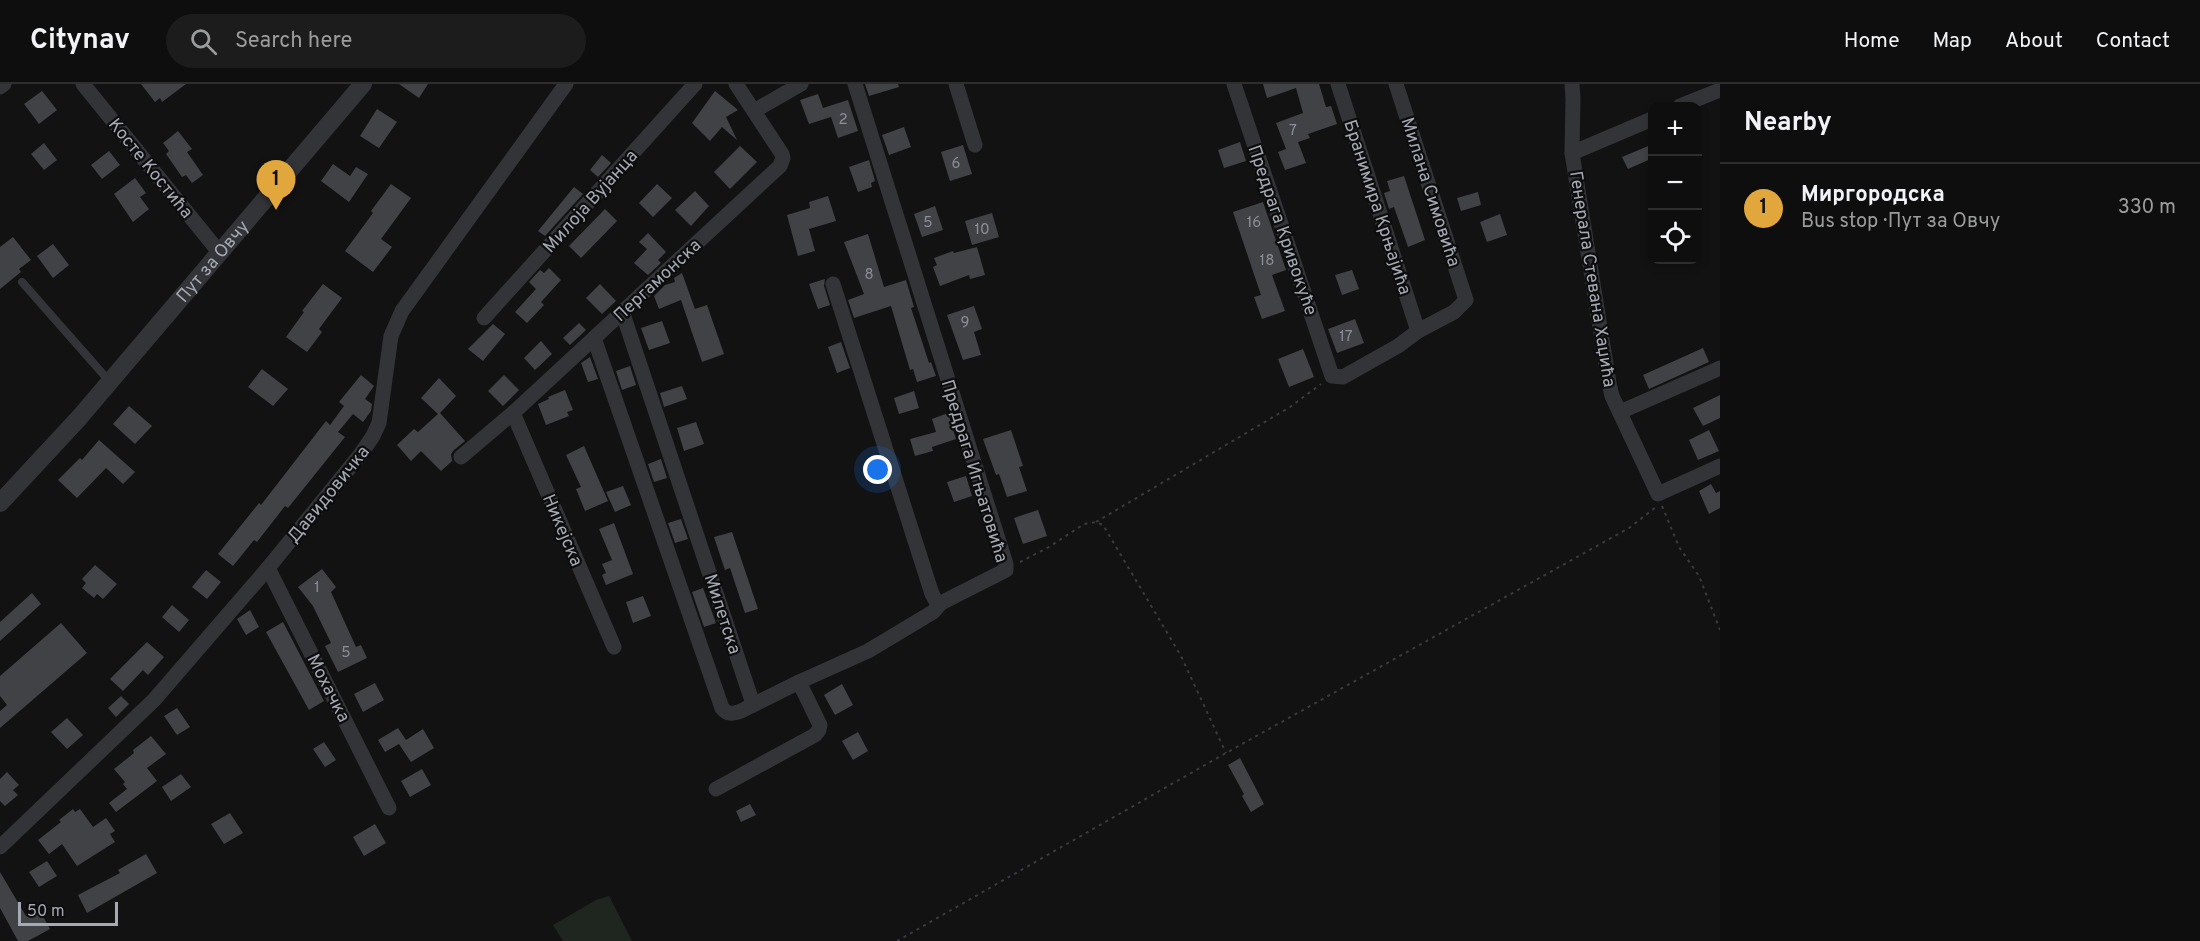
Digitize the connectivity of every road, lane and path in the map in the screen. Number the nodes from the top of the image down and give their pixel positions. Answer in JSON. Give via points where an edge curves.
{"nodes":[{"id":1,"x":4,"y":84,"type":"edge"},
{"id":2,"x":83,"y":84,"type":"edge"},
{"id":3,"x":362,"y":84,"type":"edge"},
{"id":4,"x":566,"y":84,"type":"edge"},
{"id":5,"x":696,"y":84,"type":"edge"},
{"id":6,"x":736,"y":84,"type":"edge"},
{"id":7,"x":801,"y":84,"type":"edge"},
{"id":8,"x":855,"y":84,"type":"edge"},
{"id":9,"x":956,"y":84,"type":"edge"},
{"id":10,"x":1234,"y":84,"type":"edge"},
{"id":11,"x":1338,"y":84,"type":"edge"},
{"id":12,"x":1396,"y":84,"type":"edge"},
{"id":13,"x":1572,"y":84,"type":"edge"},
{"id":14,"x":0,"y":87,"type":"edge"},
{"id":15,"x":1720,"y":90,"type":"edge"},
{"id":16,"x":1690,"y":102,"type":"edge"},
{"id":17,"x":754,"y":111,"type":"junction"},
{"id":18,"x":1648,"y":120,"type":"edge"},
{"id":19,"x":975,"y":145,"type":"dead end"},
{"id":20,"x":1572,"y":153,"type":"junction"},
{"id":21,"x":219,"y":252,"type":"junction"},
{"id":22,"x":22,"y":282,"type":"dead end"},
{"id":23,"x":833,"y":284,"type":"dead end"},
{"id":24,"x":622,"y":311,"type":"junction"},
{"id":25,"x":484,"y":318,"type":"dead end"},
{"id":26,"x":1418,"y":331,"type":"junction"},
{"id":27,"x":594,"y":338,"type":"junction"},
{"id":28,"x":1720,"y":368,"type":"edge"},
{"id":29,"x":1332,"y":376,"type":"junction"},
{"id":30,"x":110,"y":382,"type":"junction"},
{"id":31,"x":1620,"y":412,"type":"junction"},
{"id":32,"x":513,"y":413,"type":"junction"},
{"id":33,"x":461,"y":458,"type":"dead end"},
{"id":34,"x":1720,"y":466,"type":"edge"},
{"id":35,"x":1659,"y":498,"type":"junction"},
{"id":36,"x":0,"y":503,"type":"edge"},
{"id":37,"x":1096,"y":522,"type":"junction"},
{"id":38,"x":268,"y":568,"type":"junction"},
{"id":39,"x":1006,"y":570,"type":"junction"},
{"id":40,"x":941,"y":603,"type":"junction"},
{"id":41,"x":1720,"y":630,"type":"edge"},
{"id":42,"x":614,"y":647,"type":"dead end"},
{"id":43,"x":799,"y":682,"type":"junction"},
{"id":44,"x":753,"y":704,"type":"junction"},
{"id":45,"x":1226,"y":753,"type":"junction"},
{"id":46,"x":717,"y":789,"type":"dead end"},
{"id":47,"x":389,"y":808,"type":"dead end"},
{"id":48,"x":0,"y":847,"type":"edge"},
{"id":49,"x":897,"y":941,"type":"edge"}],
"edges":[{"from":1,"to":14,"type":"street"},
{"from":2,"to":21,"type":"street","name":"Косте Костића"},
{"from":3,"to":21,"type":"street","name":"Пут за Овчу"},
{"from":4,"to":38,"type":"street","name":"Давидовичка","via":[[402,311],[392,336],[374,436]]},
{"from":5,"to":25,"type":"street","name":"Милоја Вујанца"},
{"from":6,"to":17,"type":"street","name":"Пергамонска"},
{"from":7,"to":17,"type":"street"},
{"from":8,"to":39,"type":"street","name":"Предрага Игњатовића"},
{"from":9,"to":19,"type":"street"},
{"from":10,"to":29,"type":"street","name":"Предрага Кривокуће"},
{"from":11,"to":26,"type":"street","name":"Бранимира Крњајића"},
{"from":12,"to":26,"type":"street","name":"Милана Симовића","via":[[1466,300],[1454,312]]},
{"from":13,"to":20,"type":"street","name":"Генерала Стевана Хаџића"},
{"from":15,"to":16,"type":"street"},
{"from":17,"to":24,"type":"street","name":"Пергамонска","via":[[782,154],[780,166]]},
{"from":18,"to":20,"type":"street"},
{"from":20,"to":31,"type":"street","name":"Генерала Стевана Хаџића","via":[[1609,383]]},
{"from":21,"to":30,"type":"street","name":"Пут за Овчу"},
{"from":22,"to":30,"type":"lane"},
{"from":23,"to":40,"type":"street","via":[[932,594]]},
{"from":24,"to":27,"type":"street","name":"Пергамонска"},
{"from":24,"to":44,"type":"street","name":"Милетска"},
{"from":26,"to":29,"type":"street","via":[[1343,377]]},
{"from":27,"to":32,"type":"street","name":"Пергамонска"},
{"from":27,"to":44,"type":"street","via":[[722,708],[734,714]]},
{"from":28,"to":31,"type":"street"},
{"from":29,"to":37,"type":"path","via":[[1290,407]]},
{"from":30,"to":36,"type":"street","name":"Пут за Овчу"},
{"from":31,"to":35,"type":"street","name":"Генерала Стевана Хаџића"},
{"from":32,"to":33,"type":"street","name":"Пергамонска"},
{"from":32,"to":42,"type":"street","name":"Никејска"},
{"from":34,"to":35,"type":"street"},
{"from":35,"to":41,"type":"path","via":[[1679,547],[1699,576]]},
{"from":35,"to":45,"type":"path","via":[[1629,528]]},
{"from":37,"to":39,"type":"path","via":[[1084,524]]},
{"from":37,"to":45,"type":"path","via":[[1113,539],[1180,656]]},
{"from":38,"to":47,"type":"street","name":"Мохачка"},
{"from":38,"to":48,"type":"street","name":"Давидовичка","via":[[154,700]]},
{"from":39,"to":40,"type":"street","name":"Предрага Игњатовића"},
{"from":40,"to":43,"type":"street","name":"Предрага Игњатовића","via":[[933,612],[868,651]]},
{"from":43,"to":44,"type":"street"},
{"from":43,"to":46,"type":"street","via":[[818,717],[819,730]]},
{"from":45,"to":49,"type":"path"}]}
